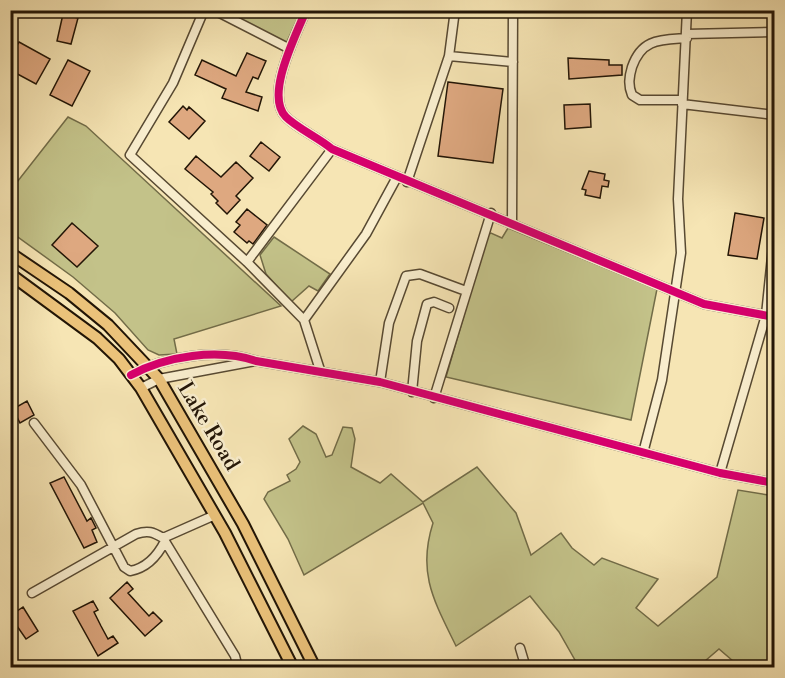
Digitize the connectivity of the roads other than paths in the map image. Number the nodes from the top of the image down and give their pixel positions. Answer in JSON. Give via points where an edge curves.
{"nodes":[{"id":1,"x":204,"y":10,"type":"edge"},
{"id":2,"x":214,"y":10,"type":"edge"},
{"id":3,"x":306,"y":10,"type":"edge"},
{"id":4,"x":455,"y":10,"type":"edge"},
{"id":5,"x":513,"y":10,"type":"edge"},
{"id":6,"x":687,"y":10,"type":"edge"},
{"id":7,"x":774,"y":32,"type":"edge"},
{"id":8,"x":687,"y":36,"type":"junction"},
{"id":9,"x":290,"y":49,"type":"junction"},
{"id":10,"x":449,"y":56,"type":"junction"},
{"id":11,"x":513,"y":62,"type":"junction"},
{"id":12,"x":682,"y":102,"type":"junction"},
{"id":13,"x":774,"y":115,"type":"edge"},
{"id":14,"x":332,"y":148,"type":"junction"},
{"id":15,"x":397,"y":177,"type":"junction"},
{"id":16,"x":407,"y":182,"type":"junction"},
{"id":17,"x":491,"y":213,"type":"junction"},
{"id":18,"x":512,"y":222,"type":"junction"},
{"id":19,"x":774,"y":237,"type":"edge"},
{"id":20,"x":10,"y":254,"type":"edge"},
{"id":21,"x":247,"y":262,"type":"junction"},
{"id":22,"x":10,"y":274,"type":"edge"},
{"id":23,"x":466,"y":291,"type":"junction"},
{"id":24,"x":676,"y":292,"type":"junction"},
{"id":25,"x":449,"y":308,"type":"dead end"},
{"id":26,"x":770,"y":316,"type":"edge"},
{"id":27,"x":304,"y":320,"type":"junction"},
{"id":28,"x":256,"y":361,"type":"junction"},
{"id":29,"x":146,"y":367,"type":"junction"},
{"id":30,"x":320,"y":370,"type":"junction"},
{"id":31,"x":131,"y":375,"type":"junction"},
{"id":32,"x":159,"y":379,"type":"junction"},
{"id":33,"x":380,"y":382,"type":"junction"},
{"id":34,"x":141,"y":388,"type":"junction"},
{"id":35,"x":412,"y":392,"type":"junction"},
{"id":36,"x":434,"y":398,"type":"junction"},
{"id":37,"x":34,"y":423,"type":"dead end"},
{"id":38,"x":643,"y":453,"type":"junction"},
{"id":39,"x":720,"y":473,"type":"junction"},
{"id":40,"x":774,"y":483,"type":"edge"},
{"id":41,"x":214,"y":515,"type":"junction"},
{"id":42,"x":164,"y":540,"type":"junction"},
{"id":43,"x":113,"y":548,"type":"junction"},
{"id":44,"x":32,"y":593,"type":"dead end"},
{"id":45,"x":520,"y":648,"type":"dead end"},
{"id":46,"x":238,"y":668,"type":"edge"},
{"id":47,"x":293,"y":668,"type":"edge"},
{"id":48,"x":315,"y":668,"type":"edge"},
{"id":49,"x":526,"y":668,"type":"edge"}],
"edges":[{"from":1,"to":21,"type":"street","via":[[172,83],[129,155]]},
{"from":2,"to":9,"type":"street"},
{"from":3,"to":9,"type":"street"},
{"from":4,"to":10,"type":"street"},
{"from":5,"to":11,"type":"street"},
{"from":6,"to":8,"type":"street"},
{"from":7,"to":8,"type":"street"},
{"from":8,"to":12,"type":"street"},
{"from":8,"to":12,"type":"street","via":[[643,47],[636,54],[629,76],[632,95],[640,100]]},
{"from":9,"to":14,"type":"street","via":[[280,78],[280,106],[286,117]]},
{"from":10,"to":11,"type":"street"},
{"from":10,"to":16,"type":"street"},
{"from":11,"to":18,"type":"street"},
{"from":12,"to":13,"type":"street"},
{"from":12,"to":24,"type":"street","via":[[678,199],[681,253]]},
{"from":14,"to":15,"type":"street"},
{"from":14,"to":21,"type":"street"},
{"from":15,"to":16,"type":"street"},
{"from":15,"to":27,"type":"street","via":[[366,234]]},
{"from":16,"to":17,"type":"street"},
{"from":17,"to":18,"type":"street"},
{"from":17,"to":23,"type":"street"},
{"from":18,"to":24,"type":"street"},
{"from":19,"to":26,"type":"street"},
{"from":20,"to":29,"type":"main road","name":"Lake Road","via":[[69,293]]},
{"from":21,"to":27,"type":"street"},
{"from":22,"to":31,"type":"main road","name":"Lake Road","via":[[97,338]]},
{"from":23,"to":33,"type":"street","via":[[420,274],[406,276],[389,323]]},
{"from":23,"to":36,"type":"street"},
{"from":24,"to":26,"type":"street","via":[[704,304]]},
{"from":24,"to":38,"type":"street","via":[[662,380]]},
{"from":25,"to":35,"type":"street","via":[[427,303],[417,341]]},
{"from":26,"to":39,"type":"street"},
{"from":27,"to":30,"type":"street"},
{"from":28,"to":29,"type":"street","via":[[237,354],[209,355]]},
{"from":28,"to":30,"type":"street"},
{"from":28,"to":32,"type":"street"},
{"from":29,"to":31,"type":"street"},
{"from":29,"to":32,"type":"main road","name":"Lake Road"},
{"from":30,"to":33,"type":"street"},
{"from":31,"to":34,"type":"main road","name":"Lake Road"},
{"from":32,"to":34,"type":"street"},
{"from":32,"to":48,"type":"main road","name":"Lake Road","via":[[243,524]]},
{"from":33,"to":35,"type":"street"},
{"from":34,"to":41,"type":"main road","name":"Lake Road"},
{"from":35,"to":36,"type":"street"},
{"from":36,"to":38,"type":"street"},
{"from":37,"to":43,"type":"street","via":[[81,485]]},
{"from":38,"to":39,"type":"street"},
{"from":39,"to":40,"type":"street"},
{"from":41,"to":42,"type":"street"},
{"from":41,"to":47,"type":"main road","name":"Lake Road"},
{"from":42,"to":43,"type":"street","via":[[147,531]]},
{"from":42,"to":43,"type":"street","via":[[151,560],[130,571]]},
{"from":42,"to":46,"type":"street","via":[[232,650]]},
{"from":43,"to":44,"type":"street"},
{"from":45,"to":49,"type":"street"}]}
